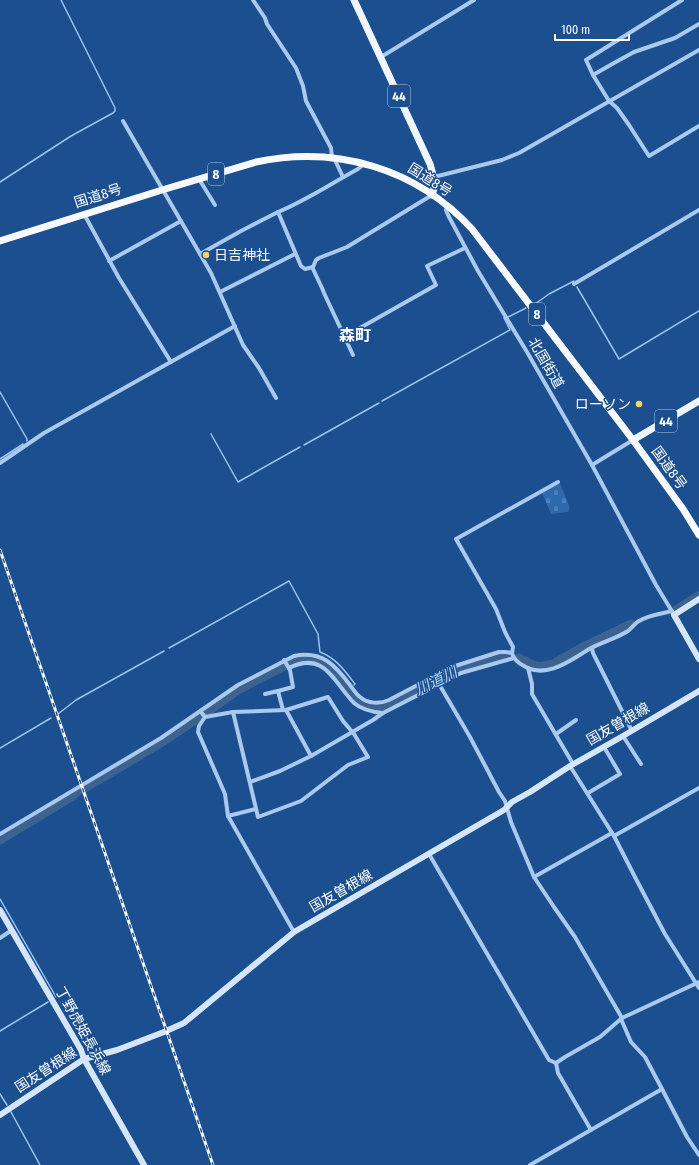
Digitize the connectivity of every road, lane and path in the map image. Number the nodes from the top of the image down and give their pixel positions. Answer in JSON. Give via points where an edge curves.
{"nodes":[{"id":1,"x":253,"y":0,"type":"edge"},
{"id":2,"x":354,"y":0,"type":"edge"},
{"id":3,"x":474,"y":0,"type":"edge"},
{"id":4,"x":682,"y":0,"type":"edge"},
{"id":5,"x":699,"y":24,"type":"edge"},
{"id":6,"x":699,"y":50,"type":"edge"},
{"id":7,"x":381,"y":57,"type":"junction"},
{"id":8,"x":593,"y":75,"type":"junction"},
{"id":9,"x":609,"y":101,"type":"junction"},
{"id":10,"x":123,"y":121,"type":"dead end"},
{"id":11,"x":699,"y":126,"type":"edge"},
{"id":12,"x":333,"y":158,"type":"junction"},
{"id":13,"x":364,"y":164,"type":"junction"},
{"id":14,"x":343,"y":177,"type":"junction"},
{"id":15,"x":434,"y":177,"type":"junction"},
{"id":16,"x":199,"y":179,"type":"junction"},
{"id":17,"x":162,"y":190,"type":"junction"},
{"id":18,"x":432,"y":195,"type":"junction"},
{"id":19,"x":215,"y":204,"type":"dead end"},
{"id":20,"x":448,"y":206,"type":"junction"},
{"id":21,"x":699,"y":210,"type":"edge"},
{"id":22,"x":278,"y":212,"type":"junction"},
{"id":23,"x":84,"y":214,"type":"junction"},
{"id":24,"x":181,"y":221,"type":"junction"},
{"id":25,"x":0,"y":241,"type":"edge"},
{"id":26,"x":465,"y":248,"type":"junction"},
{"id":27,"x":200,"y":254,"type":"junction"},
{"id":28,"x":295,"y":254,"type":"junction"},
{"id":29,"x":109,"y":261,"type":"junction"},
{"id":30,"x":313,"y":266,"type":"junction"},
{"id":31,"x":574,"y":284,"type":"dead end"},
{"id":32,"x":220,"y":292,"type":"junction"},
{"id":33,"x":235,"y":326,"type":"junction"},
{"id":34,"x":344,"y":337,"type":"junction"},
{"id":35,"x":353,"y":355,"type":"dead end"},
{"id":36,"x":172,"y":362,"type":"junction"},
{"id":37,"x":276,"y":398,"type":"dead end"},
{"id":38,"x":699,"y":401,"type":"edge"},
{"id":39,"x":633,"y":440,"type":"junction"},
{"id":40,"x":0,"y":463,"type":"edge"},
{"id":41,"x":592,"y":465,"type":"junction"},
{"id":42,"x":558,"y":482,"type":"dead end"},
{"id":43,"x":699,"y":535,"type":"edge"},
{"id":44,"x":699,"y":599,"type":"edge"},
{"id":45,"x":673,"y":613,"type":"junction"},
{"id":46,"x":592,"y":648,"type":"junction"},
{"id":47,"x":512,"y":653,"type":"junction"},
{"id":48,"x":514,"y":658,"type":"junction"},
{"id":49,"x":699,"y":659,"type":"edge"},
{"id":50,"x":287,"y":664,"type":"junction"},
{"id":51,"x":528,"y":668,"type":"junction"},
{"id":52,"x":439,"y":684,"type":"junction"},
{"id":53,"x":278,"y":691,"type":"junction"},
{"id":54,"x":699,"y":691,"type":"edge"},
{"id":55,"x":265,"y":694,"type":"dead end"},
{"id":56,"x":284,"y":710,"type":"junction"},
{"id":57,"x":201,"y":712,"type":"junction"},
{"id":58,"x":233,"y":712,"type":"junction"},
{"id":59,"x":383,"y":713,"type":"junction"},
{"id":60,"x":205,"y":717,"type":"junction"},
{"id":61,"x":576,"y":720,"type":"dead end"},
{"id":62,"x":632,"y":731,"type":"junction"},
{"id":63,"x":352,"y":732,"type":"junction"},
{"id":64,"x":556,"y":734,"type":"junction"},
{"id":65,"x":623,"y":736,"type":"junction"},
{"id":66,"x":604,"y":747,"type":"junction"},
{"id":67,"x":311,"y":756,"type":"junction"},
{"id":68,"x":641,"y":764,"type":"dead end"},
{"id":69,"x":572,"y":765,"type":"junction"},
{"id":70,"x":250,"y":782,"type":"junction"},
{"id":71,"x":699,"y":788,"type":"edge"},
{"id":72,"x":588,"y":793,"type":"junction"},
{"id":73,"x":508,"y":806,"type":"junction"},
{"id":74,"x":256,"y":809,"type":"junction"},
{"id":75,"x":228,"y":816,"type":"junction"},
{"id":76,"x":0,"y":834,"type":"edge"},
{"id":77,"x":613,"y":834,"type":"junction"},
{"id":78,"x":429,"y":854,"type":"junction"},
{"id":79,"x":534,"y":877,"type":"junction"},
{"id":80,"x":0,"y":910,"type":"edge"},
{"id":81,"x":12,"y":930,"type":"junction"},
{"id":82,"x":294,"y":932,"type":"junction"},
{"id":83,"x":0,"y":938,"type":"edge"},
{"id":84,"x":698,"y":983,"type":"edge"},
{"id":85,"x":699,"y":988,"type":"edge"},
{"id":86,"x":622,"y":1019,"type":"junction"},
{"id":87,"x":84,"y":1059,"type":"junction"},
{"id":88,"x":556,"y":1063,"type":"junction"},
{"id":89,"x":662,"y":1089,"type":"junction"},
{"id":90,"x":0,"y":1115,"type":"edge"},
{"id":91,"x":591,"y":1130,"type":"junction"},
{"id":92,"x":699,"y":1155,"type":"edge"},
{"id":93,"x":144,"y":1165,"type":"edge"},
{"id":94,"x":530,"y":1165,"type":"edge"}],
"edges":[{"from":1,"to":12,"type":"street","via":[[296,68],[306,101],[331,148]]},
{"from":2,"to":7,"type":"main road","number":"44"},
{"from":3,"to":7,"type":"street"},
{"from":4,"to":8,"type":"street","via":[[586,60]]},
{"from":5,"to":8,"type":"street","via":[[675,38],[634,52]]},
{"from":6,"to":9,"type":"street"},
{"from":7,"to":15,"type":"main road","number":"44"},
{"from":8,"to":9,"type":"street"},
{"from":9,"to":11,"type":"street","via":[[617,108],[649,156]]},
{"from":9,"to":15,"type":"street","via":[[519,153],[502,160]]},
{"from":10,"to":17,"type":"street"},
{"from":12,"to":13,"type":"highway","name":"国道8号","number":"8"},
{"from":12,"to":14,"type":"street"},
{"from":12,"to":16,"type":"highway","name":"国道8号","number":"8","via":[[271,158]]},
{"from":13,"to":14,"type":"street"},
{"from":13,"to":18,"type":"highway","name":"国道8号","number":"8","via":[[386,170]]},
{"from":14,"to":22,"type":"street"},
{"from":15,"to":18,"type":"main road","number":"44"},
{"from":16,"to":17,"type":"highway","name":"国道8号","number":"8"},
{"from":16,"to":19,"type":"street"},
{"from":17,"to":23,"type":"highway","name":"国道8号","number":"8"},
{"from":17,"to":24,"type":"street"},
{"from":18,"to":20,"type":"highway","name":"国道8号","number":"8"},
{"from":18,"to":30,"type":"street","via":[[347,247],[319,258]]},
{"from":20,"to":26,"type":"street","name":"北国街道","via":[[448,215]]},
{"from":20,"to":39,"type":"highway","name":"国道8号","number":"8","via":[[479,238]]},
{"from":21,"to":31,"type":"street"},
{"from":22,"to":27,"type":"street"},
{"from":22,"to":28,"type":"street"},
{"from":23,"to":25,"type":"highway","name":"国道8号","number":"8"},
{"from":23,"to":29,"type":"street"},
{"from":24,"to":27,"type":"street"},
{"from":24,"to":29,"type":"street"},
{"from":26,"to":34,"type":"street","via":[[427,266],[436,285]]},
{"from":26,"to":41,"type":"street","name":"北国街道"},
{"from":27,"to":32,"type":"street"},
{"from":28,"to":30,"type":"street","via":[[303,269]]},
{"from":28,"to":32,"type":"street"},
{"from":29,"to":36,"type":"street"},
{"from":30,"to":34,"type":"street"},
{"from":32,"to":33,"type":"street"},
{"from":33,"to":36,"type":"street"},
{"from":33,"to":37,"type":"street"},
{"from":34,"to":35,"type":"street"},
{"from":36,"to":40,"type":"street","via":[[44,433]]},
{"from":38,"to":39,"type":"main road","number":"44"},
{"from":39,"to":41,"type":"street"},
{"from":39,"to":43,"type":"highway","name":"国道8号","number":"8"},
{"from":41,"to":45,"type":"street","name":"北国街道"},
{"from":42,"to":47,"type":"street","via":[[456,539],[496,609],[513,647]]},
{"from":44,"to":45,"type":"main road"},
{"from":45,"to":46,"type":"street","via":[[642,619],[627,631]]},
{"from":45,"to":49,"type":"main road"},
{"from":46,"to":51,"type":"street","via":[[554,669],[540,671]]},
{"from":46,"to":62,"type":"street"},
{"from":47,"to":48,"type":"street"},
{"from":47,"to":50,"type":"street","via":[[499,652],[457,665],[380,703],[373,703],[360,697],[333,665],[321,657],[300,654]]},
{"from":48,"to":51,"type":"street"},
{"from":48,"to":52,"type":"street","via":[[461,673]]},
{"from":50,"to":53,"type":"street","via":[[293,687]]},
{"from":50,"to":57,"type":"street","via":[[238,685]]},
{"from":50,"to":59,"type":"street","via":[[304,663],[319,666],[330,672],[355,704],[364,709]]},
{"from":51,"to":64,"type":"street","via":[[532,694]]},
{"from":52,"to":59,"type":"street"},
{"from":52,"to":73,"type":"street"},
{"from":53,"to":55,"type":"street"},
{"from":53,"to":56,"type":"street"},
{"from":54,"to":62,"type":"main road","name":"国友曽根線"},
{"from":56,"to":58,"type":"street"},
{"from":56,"to":63,"type":"street","via":[[328,697]]},
{"from":56,"to":67,"type":"street"},
{"from":57,"to":60,"type":"street"},
{"from":57,"to":76,"type":"street"},
{"from":58,"to":60,"type":"street"},
{"from":58,"to":70,"type":"street"},
{"from":59,"to":63,"type":"street"},
{"from":60,"to":75,"type":"street","via":[[198,732],[224,794]]},
{"from":61,"to":64,"type":"street"},
{"from":62,"to":65,"type":"main road","name":"国友曽根線"},
{"from":63,"to":67,"type":"street"},
{"from":63,"to":74,"type":"street","via":[[368,757],[348,765],[301,801],[258,817]]},
{"from":64,"to":69,"type":"street"},
{"from":65,"to":66,"type":"main road","name":"国友曽根線"},
{"from":65,"to":68,"type":"street"},
{"from":66,"to":69,"type":"main road","name":"国友曽根線"},
{"from":66,"to":72,"type":"street","via":[[620,774]]},
{"from":67,"to":70,"type":"street"},
{"from":69,"to":72,"type":"street"},
{"from":69,"to":73,"type":"main road","name":"国友曽根線"},
{"from":70,"to":74,"type":"street"},
{"from":71,"to":77,"type":"street"},
{"from":72,"to":77,"type":"street"},
{"from":73,"to":78,"type":"main road","name":"国友曽根線"},
{"from":73,"to":79,"type":"street","via":[[511,822]]},
{"from":74,"to":75,"type":"street"},
{"from":75,"to":82,"type":"street"},
{"from":77,"to":79,"type":"street"},
{"from":77,"to":84,"type":"street","via":[[666,934]]},
{"from":78,"to":82,"type":"main road","name":"国友曽根線"},
{"from":78,"to":88,"type":"street","via":[[549,1060]]},
{"from":79,"to":86,"type":"street","via":[[575,937]]},
{"from":80,"to":81,"type":"main road","name":"丁野虎姫長浜線"},
{"from":81,"to":83,"type":"street"},
{"from":81,"to":87,"type":"main road","name":"丁野虎姫長浜線"},
{"from":82,"to":87,"type":"main road","name":"国友曽根線","via":[[184,1023],[117,1050]]},
{"from":84,"to":85,"type":"street"},
{"from":84,"to":86,"type":"street"},
{"from":86,"to":88,"type":"street","via":[[600,1037]]},
{"from":86,"to":89,"type":"street","via":[[630,1042],[645,1057]]},
{"from":87,"to":90,"type":"main road","name":"国友曽根線"},
{"from":87,"to":93,"type":"main road","name":"丁野虎姫長浜線"},
{"from":88,"to":91,"type":"street","via":[[560,1077]]},
{"from":89,"to":91,"type":"street"},
{"from":89,"to":92,"type":"street"},
{"from":91,"to":94,"type":"street"}]}
